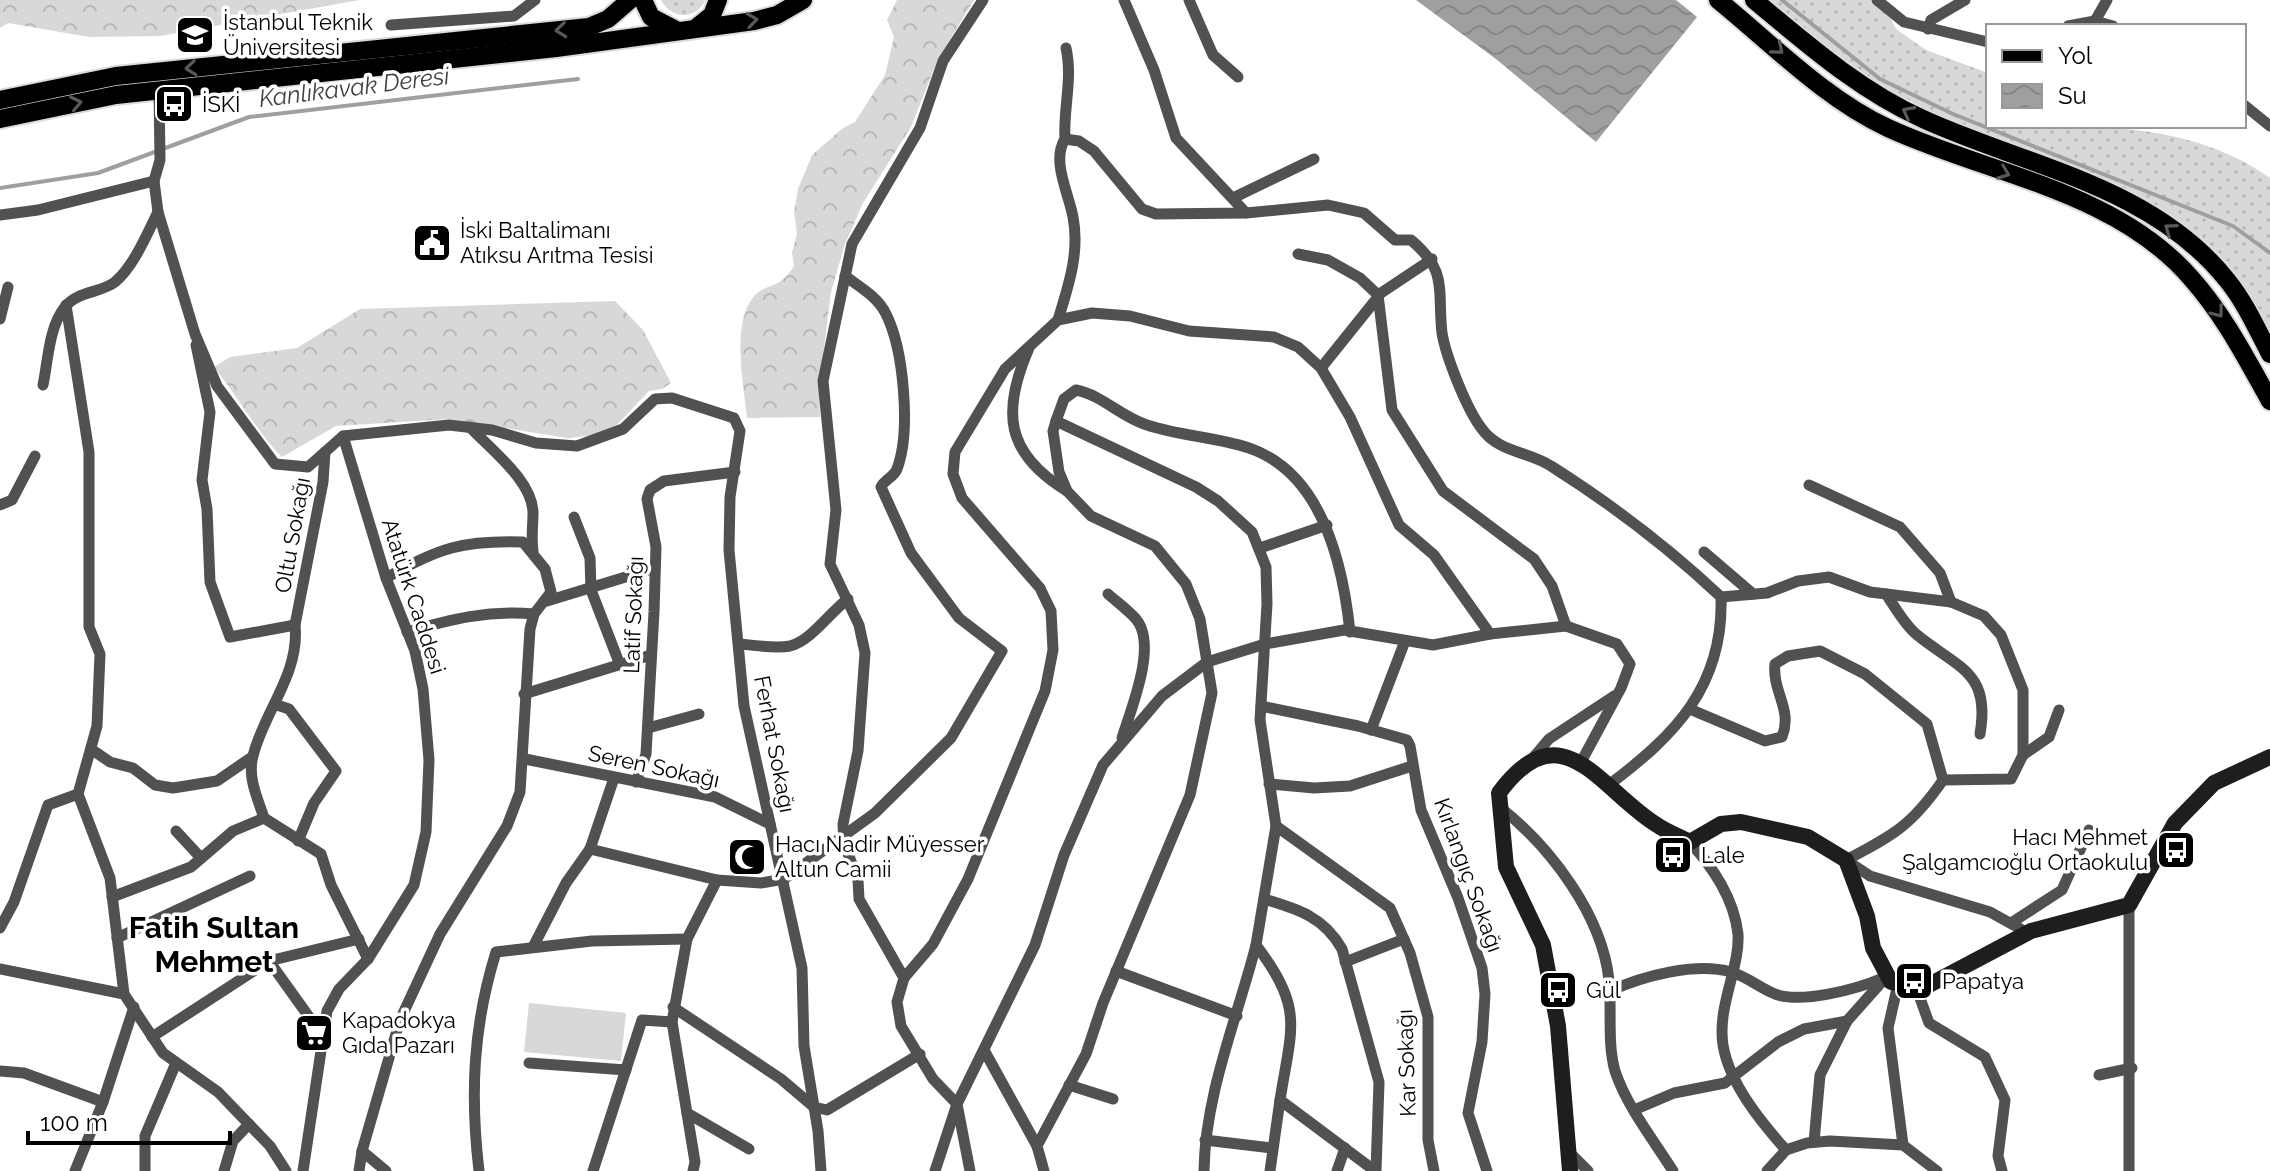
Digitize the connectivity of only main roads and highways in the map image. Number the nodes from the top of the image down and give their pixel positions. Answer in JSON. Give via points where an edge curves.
{"nodes":[{"id":1,"x":630,"y":0,"type":"edge"},
{"id":2,"x":643,"y":0,"type":"edge"},
{"id":3,"x":718,"y":0,"type":"edge"},
{"id":4,"x":803,"y":0,"type":"edge"},
{"id":5,"x":1718,"y":0,"type":"edge"},
{"id":6,"x":1754,"y":0,"type":"edge"},
{"id":7,"x":690,"y":29,"type":"junction"},
{"id":8,"x":0,"y":100,"type":"edge"},
{"id":9,"x":0,"y":119,"type":"edge"},
{"id":10,"x":2270,"y":354,"type":"edge"},
{"id":11,"x":2270,"y":401,"type":"edge"},
{"id":12,"x":2270,"y":757,"type":"edge"},
{"id":13,"x":1570,"y":1171,"type":"edge"}],
"edges":[{"from":1,"to":8,"type":"main road","one_way":true,"via":[[589,27],[116,76]]},
{"from":2,"to":7,"type":"main road","via":[[660,24]]},
{"from":3,"to":7,"type":"main road","via":[[712,15]]},
{"from":7,"to":4,"type":"main road","one_way":true,"via":[[765,19]]},
{"from":5,"to":11,"type":"main road","one_way":true,"via":[[1825,89],[1885,127],[2109,215],[2144,237],[2189,275],[2224,319]]},
{"from":10,"to":6,"type":"main road","one_way":true,"via":[[2226,279],[2144,210],[1924,120],[1874,94]]},
{"from":9,"to":7,"type":"main road","one_way":true,"via":[[159,89]]},
{"from":12,"to":13,"type":"main road","via":[[2214,783],[2175,823],[2129,905],[2028,933],[1916,987],[1893,980],[1873,948],[1846,860],[1808,837],[1741,822],[1721,824],[1690,842],[1656,825],[1581,762],[1548,754],[1533,759],[1499,793],[1506,867],[1543,945],[1558,1026]]}]}
